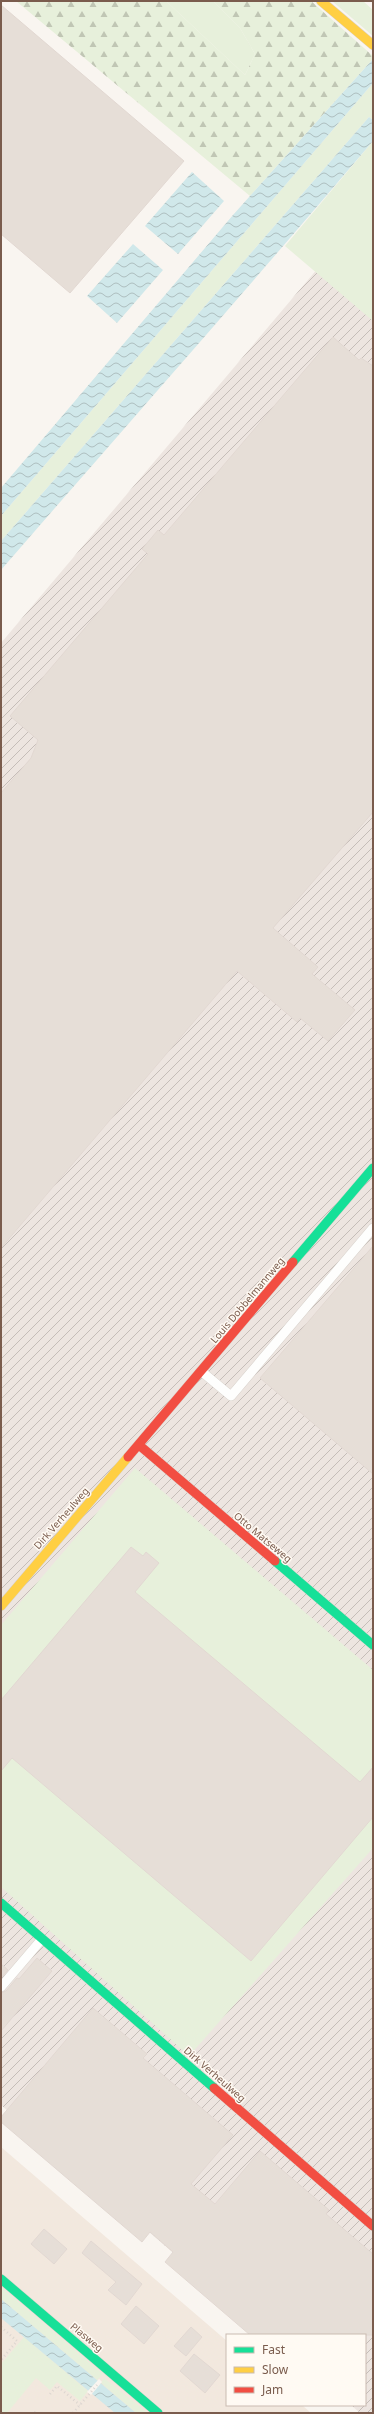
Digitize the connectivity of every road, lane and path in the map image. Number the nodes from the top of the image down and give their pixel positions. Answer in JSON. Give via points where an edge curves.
{"nodes":[{"id":1,"x":321,"y":1,"type":"edge"},
{"id":2,"x":371,"y":44,"type":"edge"},
{"id":3,"x":373,"y":1168,"type":"edge"},
{"id":4,"x":373,"y":1228,"type":"edge"},
{"id":5,"x":201,"y":1371,"type":"junction"},
{"id":6,"x":139,"y":1445,"type":"junction"},
{"id":7,"x":1,"y":1606,"type":"edge"},
{"id":8,"x":373,"y":1645,"type":"edge"},
{"id":9,"x":1,"y":1904,"type":"edge"},
{"id":10,"x":42,"y":1939,"type":"junction"},
{"id":11,"x":1,"y":1987,"type":"edge"},
{"id":12,"x":373,"y":2226,"type":"edge"},
{"id":13,"x":1,"y":2279,"type":"edge"},
{"id":14,"x":1,"y":2326,"type":"edge"},
{"id":15,"x":1,"y":2360,"type":"edge"},
{"id":16,"x":50,"y":2394,"type":"dead end"},
{"id":17,"x":87,"y":2396,"type":"dead end"},
{"id":18,"x":80,"y":2405,"type":"junction"},
{"id":19,"x":73,"y":2413,"type":"edge"},
{"id":20,"x":158,"y":2413,"type":"edge"}],
"edges":[{"from":1,"to":2,"type":"street"},
{"from":3,"to":5,"type":"street","name":"Louis Dobbelmannweg"},
{"from":4,"to":5,"type":"lane","via":[[231,1396]]},
{"from":5,"to":6,"type":"street","name":"Louis Dobbelmannweg"},
{"from":6,"to":7,"type":"street","name":"Dirk Verheulweg"},
{"from":6,"to":8,"type":"street","name":"Otto Matseweg"},
{"from":9,"to":10,"type":"street","name":"Dirk Verheulweg"},
{"from":10,"to":11,"type":"lane"},
{"from":10,"to":12,"type":"street","name":"Dirk Verheulweg"},
{"from":13,"to":20,"type":"street","name":"Plasweg"},
{"from":14,"to":15,"type":"path","via":[[17,2341]]},
{"from":16,"to":18,"type":"path","via":[[57,2386]]},
{"from":17,"to":18,"type":"path"},
{"from":18,"to":19,"type":"path"}]}
